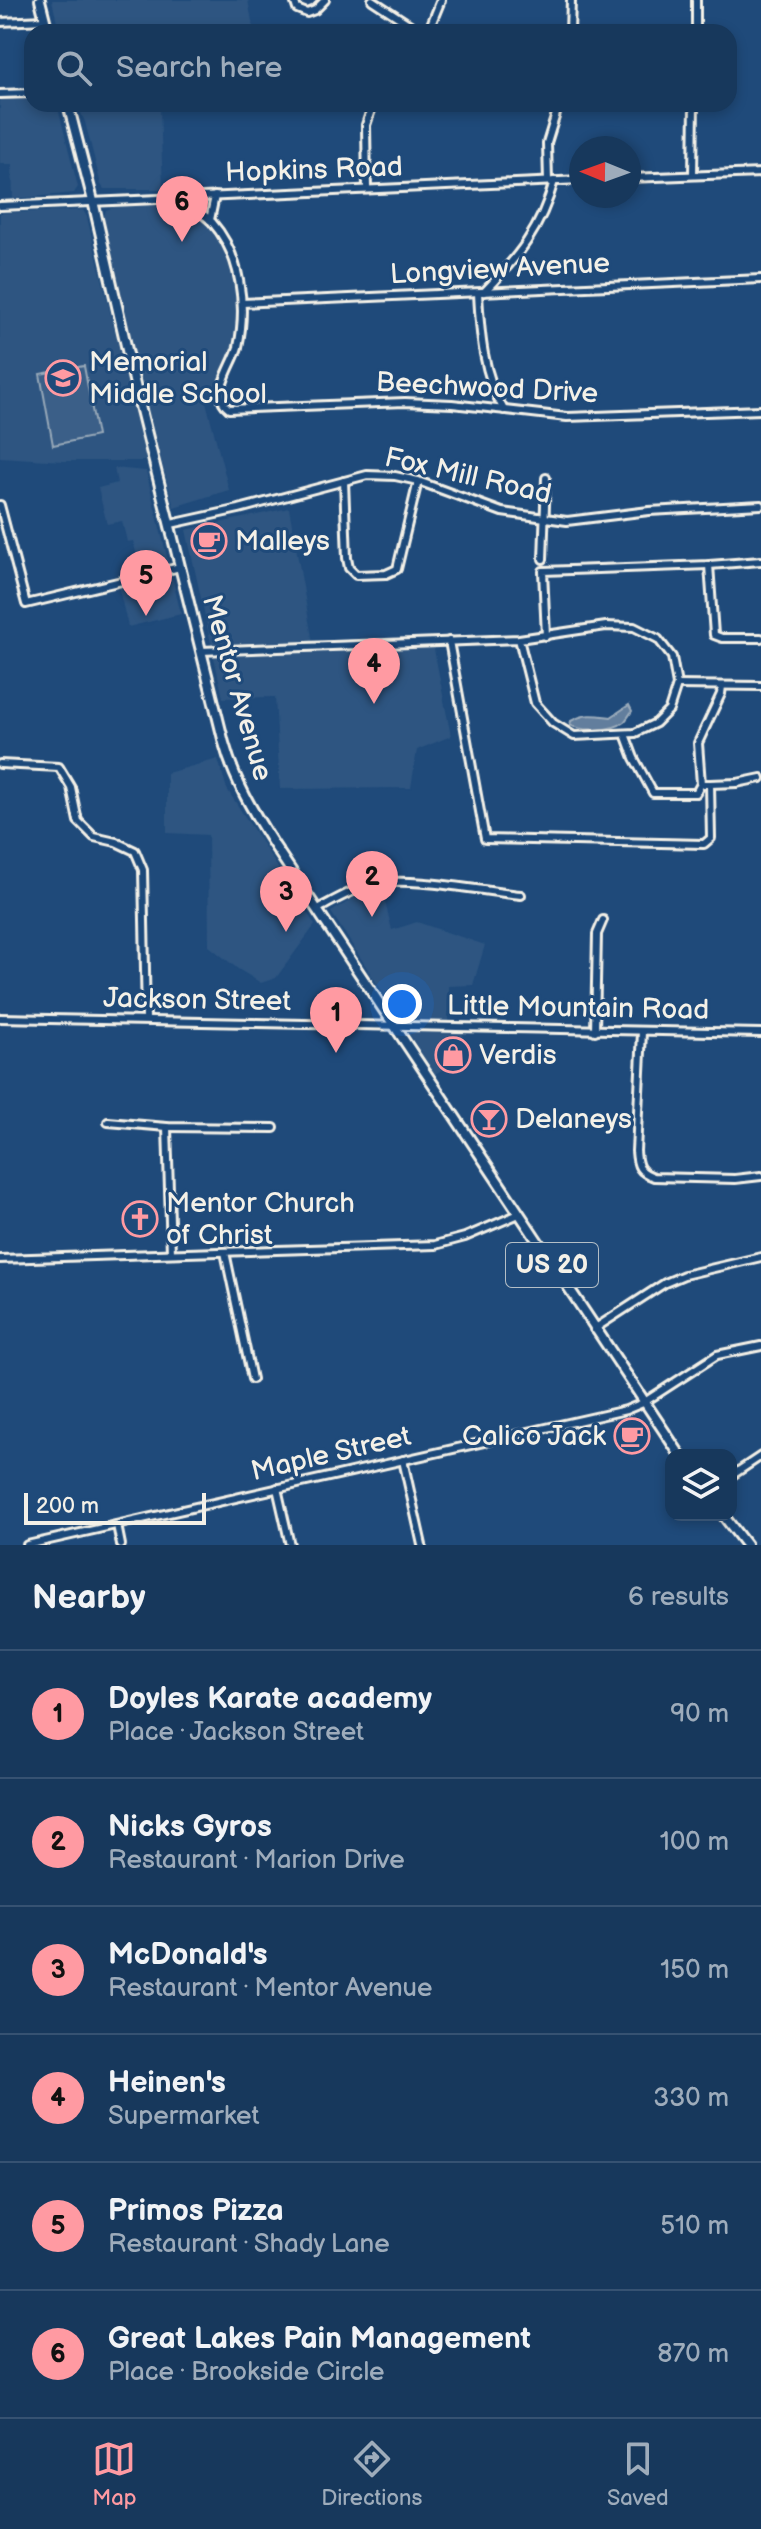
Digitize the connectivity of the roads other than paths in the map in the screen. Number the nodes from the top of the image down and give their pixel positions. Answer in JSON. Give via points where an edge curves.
{"nodes":[{"id":1,"x":40,"y":0,"type":"edge"},
{"id":2,"x":294,"y":0,"type":"edge"},
{"id":3,"x":325,"y":0,"type":"edge"},
{"id":4,"x":372,"y":0,"type":"edge"},
{"id":5,"x":441,"y":0,"type":"edge"},
{"id":6,"x":571,"y":0,"type":"edge"},
{"id":7,"x":696,"y":0,"type":"edge"},
{"id":8,"x":45,"y":20,"type":"junction"},
{"id":9,"x":0,"y":22,"type":"edge"},
{"id":10,"x":46,"y":24,"type":"edge"},
{"id":11,"x":409,"y":24,"type":"edge"},
{"id":12,"x":431,"y":24,"type":"edge"},
{"id":13,"x":570,"y":24,"type":"edge"},
{"id":14,"x":696,"y":24,"type":"edge"},
{"id":15,"x":24,"y":93,"type":"edge"},
{"id":16,"x":0,"y":94,"type":"edge"},
{"id":17,"x":70,"y":112,"type":"edge"},
{"id":18,"x":370,"y":112,"type":"edge"},
{"id":19,"x":556,"y":112,"type":"edge"},
{"id":20,"x":694,"y":112,"type":"edge"},
{"id":21,"x":761,"y":173,"type":"edge"},
{"id":22,"x":693,"y":175,"type":"junction"},
{"id":23,"x":641,"y":177,"type":"edge"},
{"id":24,"x":569,"y":180,"type":"edge"},
{"id":25,"x":551,"y":181,"type":"junction"},
{"id":26,"x":367,"y":189,"type":"junction"},
{"id":27,"x":215,"y":196,"type":"junction"},
{"id":28,"x":176,"y":197,"type":"junction"},
{"id":29,"x":93,"y":201,"type":"junction"},
{"id":30,"x":0,"y":206,"type":"edge"},
{"id":31,"x":210,"y":220,"type":"junction"},
{"id":32,"x":761,"y":279,"type":"edge"},
{"id":33,"x":481,"y":293,"type":"junction"},
{"id":34,"x":242,"y":303,"type":"junction"},
{"id":35,"x":494,"y":391,"type":"junction"},
{"id":36,"x":481,"y":407,"type":"junction"},
{"id":37,"x":504,"y":410,"type":"junction"},
{"id":38,"x":761,"y":410,"type":"edge"},
{"id":39,"x":546,"y":478,"type":"dead end"},
{"id":40,"x":344,"y":481,"type":"junction"},
{"id":41,"x":418,"y":481,"type":"junction"},
{"id":42,"x":0,"y":505,"type":"edge"},
{"id":43,"x":761,"y":505,"type":"edge"},
{"id":44,"x":544,"y":518,"type":"junction"},
{"id":45,"x":171,"y":524,"type":"junction"},
{"id":46,"x":543,"y":559,"type":"dead end"},
{"id":47,"x":761,"y":561,"type":"edge"},
{"id":48,"x":709,"y":565,"type":"junction"},
{"id":49,"x":180,"y":567,"type":"junction"},
{"id":50,"x":546,"y":636,"type":"junction"},
{"id":51,"x":761,"y":638,"type":"edge"},
{"id":52,"x":519,"y":639,"type":"junction"},
{"id":53,"x":449,"y":641,"type":"junction"},
{"id":54,"x":201,"y":651,"type":"junction"},
{"id":55,"x":677,"y":685,"type":"junction"},
{"id":56,"x":722,"y":686,"type":"junction"},
{"id":57,"x":761,"y":686,"type":"edge"},
{"id":58,"x":625,"y":734,"type":"junction"},
{"id":59,"x":0,"y":764,"type":"edge"},
{"id":60,"x":761,"y":778,"type":"edge"},
{"id":61,"x":701,"y":784,"type":"junction"},
{"id":62,"x":710,"y":784,"type":"junction"},
{"id":63,"x":521,"y":895,"type":"dead end"},
{"id":64,"x":318,"y":909,"type":"junction"},
{"id":65,"x":603,"y":920,"type":"dead end"},
{"id":66,"x":0,"y":1018,"type":"edge"},
{"id":67,"x":146,"y":1020,"type":"junction"},
{"id":68,"x":393,"y":1026,"type":"junction"},
{"id":69,"x":595,"y":1031,"type":"junction"},
{"id":70,"x":642,"y":1032,"type":"junction"},
{"id":71,"x":761,"y":1033,"type":"edge"},
{"id":72,"x":108,"y":1122,"type":"dead end"},
{"id":73,"x":167,"y":1127,"type":"junction"},
{"id":74,"x":274,"y":1128,"type":"dead end"},
{"id":75,"x":761,"y":1176,"type":"edge"},
{"id":76,"x":519,"y":1214,"type":"junction"},
{"id":77,"x":225,"y":1252,"type":"junction"},
{"id":78,"x":171,"y":1253,"type":"junction"},
{"id":79,"x":761,"y":1257,"type":"edge"},
{"id":80,"x":0,"y":1259,"type":"edge"},
{"id":81,"x":594,"y":1329,"type":"junction"},
{"id":82,"x":761,"y":1346,"type":"edge"},
{"id":83,"x":252,"y":1379,"type":"dead end"},
{"id":84,"x":643,"y":1403,"type":"junction"},
{"id":85,"x":676,"y":1449,"type":"edge"},
{"id":86,"x":761,"y":1456,"type":"edge"},
{"id":87,"x":403,"y":1460,"type":"junction"},
{"id":88,"x":737,"y":1472,"type":"edge"},
{"id":89,"x":277,"y":1488,"type":"junction"},
{"id":90,"x":728,"y":1521,"type":"edge"},
{"id":91,"x":117,"y":1525,"type":"junction"},
{"id":92,"x":27,"y":1545,"type":"edge"},
{"id":93,"x":121,"y":1545,"type":"edge"},
{"id":94,"x":290,"y":1545,"type":"edge"},
{"id":95,"x":422,"y":1545,"type":"edge"},
{"id":96,"x":746,"y":1545,"type":"edge"}],
"edges":[{"from":1,"to":8,"type":"main road"},
{"from":2,"to":3,"type":"street","via":[[297,9],[307,13]]},
{"from":4,"to":11,"type":"street"},
{"from":5,"to":12,"type":"street"},
{"from":6,"to":13,"type":"street"},
{"from":7,"to":14,"type":"street"},
{"from":8,"to":9,"type":"street"},
{"from":8,"to":10,"type":"main road"},
{"from":15,"to":16,"type":"street"},
{"from":17,"to":29,"type":"main road","name":"Mentor Avenue","number":"US 20"},
{"from":18,"to":26,"type":"street"},
{"from":19,"to":25,"type":"street","via":[[548,135]]},
{"from":20,"to":22,"type":"street"},
{"from":21,"to":22,"type":"street"},
{"from":22,"to":23,"type":"street"},
{"from":24,"to":25,"type":"street","name":"Hopkins Road"},
{"from":25,"to":26,"type":"street","name":"Hopkins Road"},
{"from":25,"to":33,"type":"street","via":[[524,248]]},
{"from":26,"to":27,"type":"street","name":"Hopkins Road"},
{"from":27,"to":28,"type":"street","name":"Hopkins Road"},
{"from":27,"to":31,"type":"street"},
{"from":28,"to":29,"type":"street","name":"Hopkins Road"},
{"from":28,"to":31,"type":"street"},
{"from":29,"to":30,"type":"street","name":"Hopkins Road"},
{"from":29,"to":45,"type":"main road","name":"Mentor Avenue","number":"US 20"},
{"from":31,"to":34,"type":"street","via":[[231,255]]},
{"from":32,"to":33,"type":"street","name":"Longview Avenue"},
{"from":33,"to":34,"type":"street","name":"Longview Avenue"},
{"from":33,"to":35,"type":"street","via":[[481,337]]},
{"from":34,"to":36,"type":"street","name":"Beechwood Drive","via":[[238,345],[221,395],[226,407],[385,402]]},
{"from":35,"to":36,"type":"street"},
{"from":35,"to":37,"type":"street"},
{"from":36,"to":37,"type":"street","name":"Beechwood Drive"},
{"from":37,"to":38,"type":"street","name":"Beechwood Drive","via":[[584,417]]},
{"from":39,"to":44,"type":"street"},
{"from":40,"to":41,"type":"street","name":"Fox Mill Road","via":[[381,475]]},
{"from":40,"to":41,"type":"street","via":[[347,558],[356,575],[397,569]]},
{"from":40,"to":45,"type":"street","name":"Fox Mill Road"},
{"from":41,"to":44,"type":"street","name":"Fox Mill Road","via":[[502,512]]},
{"from":42,"to":49,"type":"street","via":[[26,604]]},
{"from":43,"to":44,"type":"street","name":"Fox Mill Road","via":[[567,521]]},
{"from":44,"to":46,"type":"street"},
{"from":45,"to":49,"type":"main road","name":"Mentor Avenue","number":"US 20"},
{"from":47,"to":48,"type":"street"},
{"from":48,"to":50,"type":"street","via":[[543,571]]},
{"from":48,"to":51,"type":"street","via":[[714,635]]},
{"from":49,"to":54,"type":"main road","name":"Mentor Avenue","number":"US 20"},
{"from":50,"to":52,"type":"street"},
{"from":50,"to":55,"type":"street","via":[[634,627],[658,639],[672,657]]},
{"from":52,"to":53,"type":"street"},
{"from":52,"to":58,"type":"street","via":[[535,703],[553,723],[574,736]]},
{"from":53,"to":54,"type":"street"},
{"from":53,"to":62,"type":"street","via":[[485,839],[704,844],[711,838]]},
{"from":54,"to":64,"type":"main road","name":"Mentor Avenue","number":"US 20","via":[[236,778]]},
{"from":55,"to":56,"type":"street"},
{"from":55,"to":58,"type":"street","via":[[669,710],[656,723]]},
{"from":56,"to":57,"type":"street"},
{"from":56,"to":61,"type":"street","via":[[698,743]]},
{"from":58,"to":61,"type":"street","via":[[653,793],[696,793]]},
{"from":59,"to":67,"type":"street","via":[[59,767],[71,787],[78,821],[94,837],[135,851],[143,870]]},
{"from":60,"to":62,"type":"street"},
{"from":61,"to":62,"type":"street"},
{"from":63,"to":64,"type":"street","via":[[381,882]]},
{"from":64,"to":68,"type":"main road","name":"Mentor Avenue","number":"US 20"},
{"from":65,"to":69,"type":"street","via":[[597,934]]},
{"from":66,"to":67,"type":"street","name":"Jackson Street"},
{"from":67,"to":68,"type":"street","name":"Jackson Street"},
{"from":68,"to":69,"type":"street","name":"Little Mountain Road"},
{"from":68,"to":76,"type":"main road","name":"Mentor Avenue","number":"US 20"},
{"from":69,"to":70,"type":"street","name":"Little Mountain Road"},
{"from":70,"to":71,"type":"street","name":"Little Mountain Road"},
{"from":70,"to":75,"type":"street","via":[[636,1151],[640,1169],[654,1177]]},
{"from":72,"to":73,"type":"street"},
{"from":73,"to":74,"type":"street"},
{"from":73,"to":78,"type":"street"},
{"from":76,"to":77,"type":"street","via":[[435,1245]]},
{"from":76,"to":81,"type":"main road","name":"Mentor Avenue","number":"US 20"},
{"from":77,"to":78,"type":"street"},
{"from":77,"to":83,"type":"street"},
{"from":78,"to":80,"type":"street"},
{"from":79,"to":81,"type":"street","via":[[665,1283]]},
{"from":81,"to":84,"type":"main road","name":"Mentor Avenue","number":"US 20"},
{"from":82,"to":84,"type":"street","name":"Maple Street","via":[[717,1355]]},
{"from":84,"to":85,"type":"main road","name":"Mentor Avenue","number":"US 20"},
{"from":84,"to":87,"type":"street","name":"Maple Street"},
{"from":86,"to":88,"type":"street"},
{"from":87,"to":89,"type":"street","name":"Maple Street"},
{"from":87,"to":95,"type":"street"},
{"from":89,"to":91,"type":"street","name":"Maple Street"},
{"from":89,"to":94,"type":"street"},
{"from":90,"to":96,"type":"main road"},
{"from":91,"to":92,"type":"street","name":"Maple Street"},
{"from":91,"to":93,"type":"street"}]}
